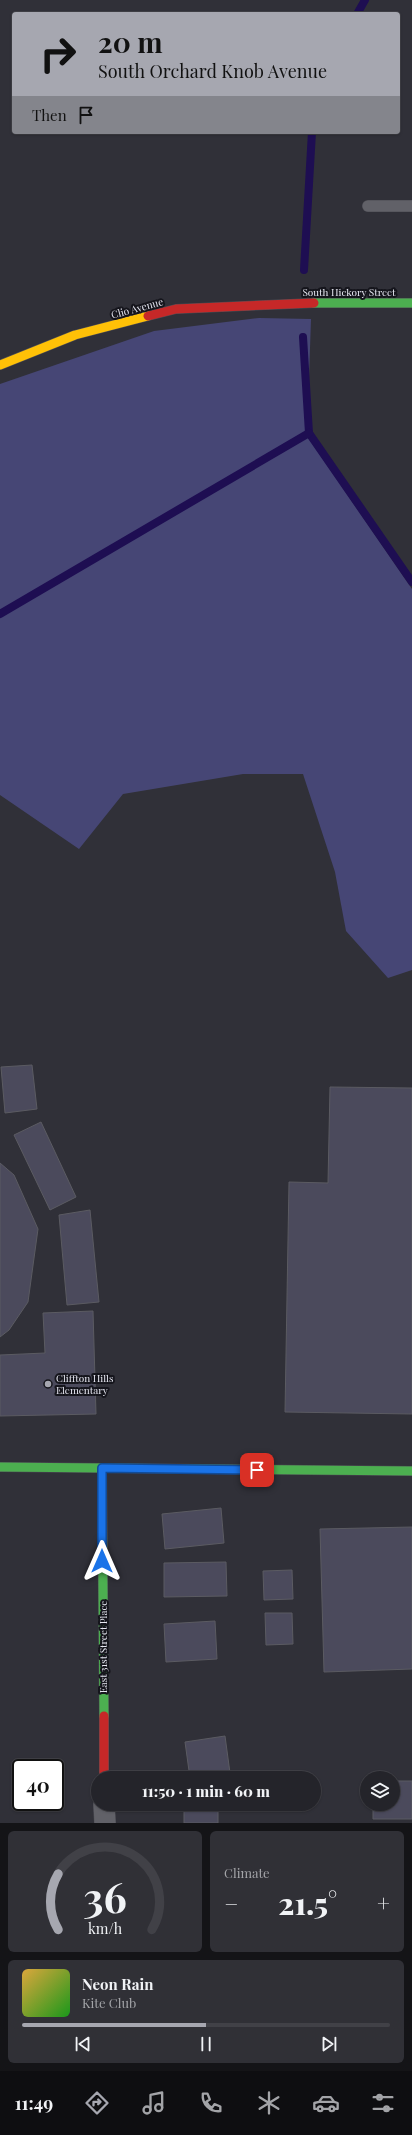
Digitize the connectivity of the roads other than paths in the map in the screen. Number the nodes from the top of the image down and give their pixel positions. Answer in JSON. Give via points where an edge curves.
{"nodes":[{"id":1,"x":368,"y":206,"type":"dead end"},
{"id":2,"x":412,"y":206,"type":"edge"},
{"id":3,"x":287,"y":303,"type":"joint"},
{"id":4,"x":412,"y":303,"type":"edge"},
{"id":5,"x":0,"y":365,"type":"edge"},
{"id":6,"x":0,"y":1467,"type":"edge"},
{"id":7,"x":102,"y":1468,"type":"junction"},
{"id":8,"x":412,"y":1472,"type":"edge"},
{"id":9,"x":104,"y":1771,"type":"edge"},
{"id":10,"x":104,"y":1811,"type":"edge"},
{"id":11,"x":105,"y":1823,"type":"edge"}],
"edges":[{"from":1,"to":2,"type":"lane"},
{"from":3,"to":4,"type":"street","name":"South Hickory Street"},
{"from":3,"to":5,"type":"street","name":"Clio Avenue","via":[[176,309],[75,335]]},
{"from":6,"to":7,"type":"street"},
{"from":7,"to":8,"type":"street"},
{"from":7,"to":9,"type":"street","name":"East 31st Street Place"},
{"from":10,"to":11,"type":"street"}]}
